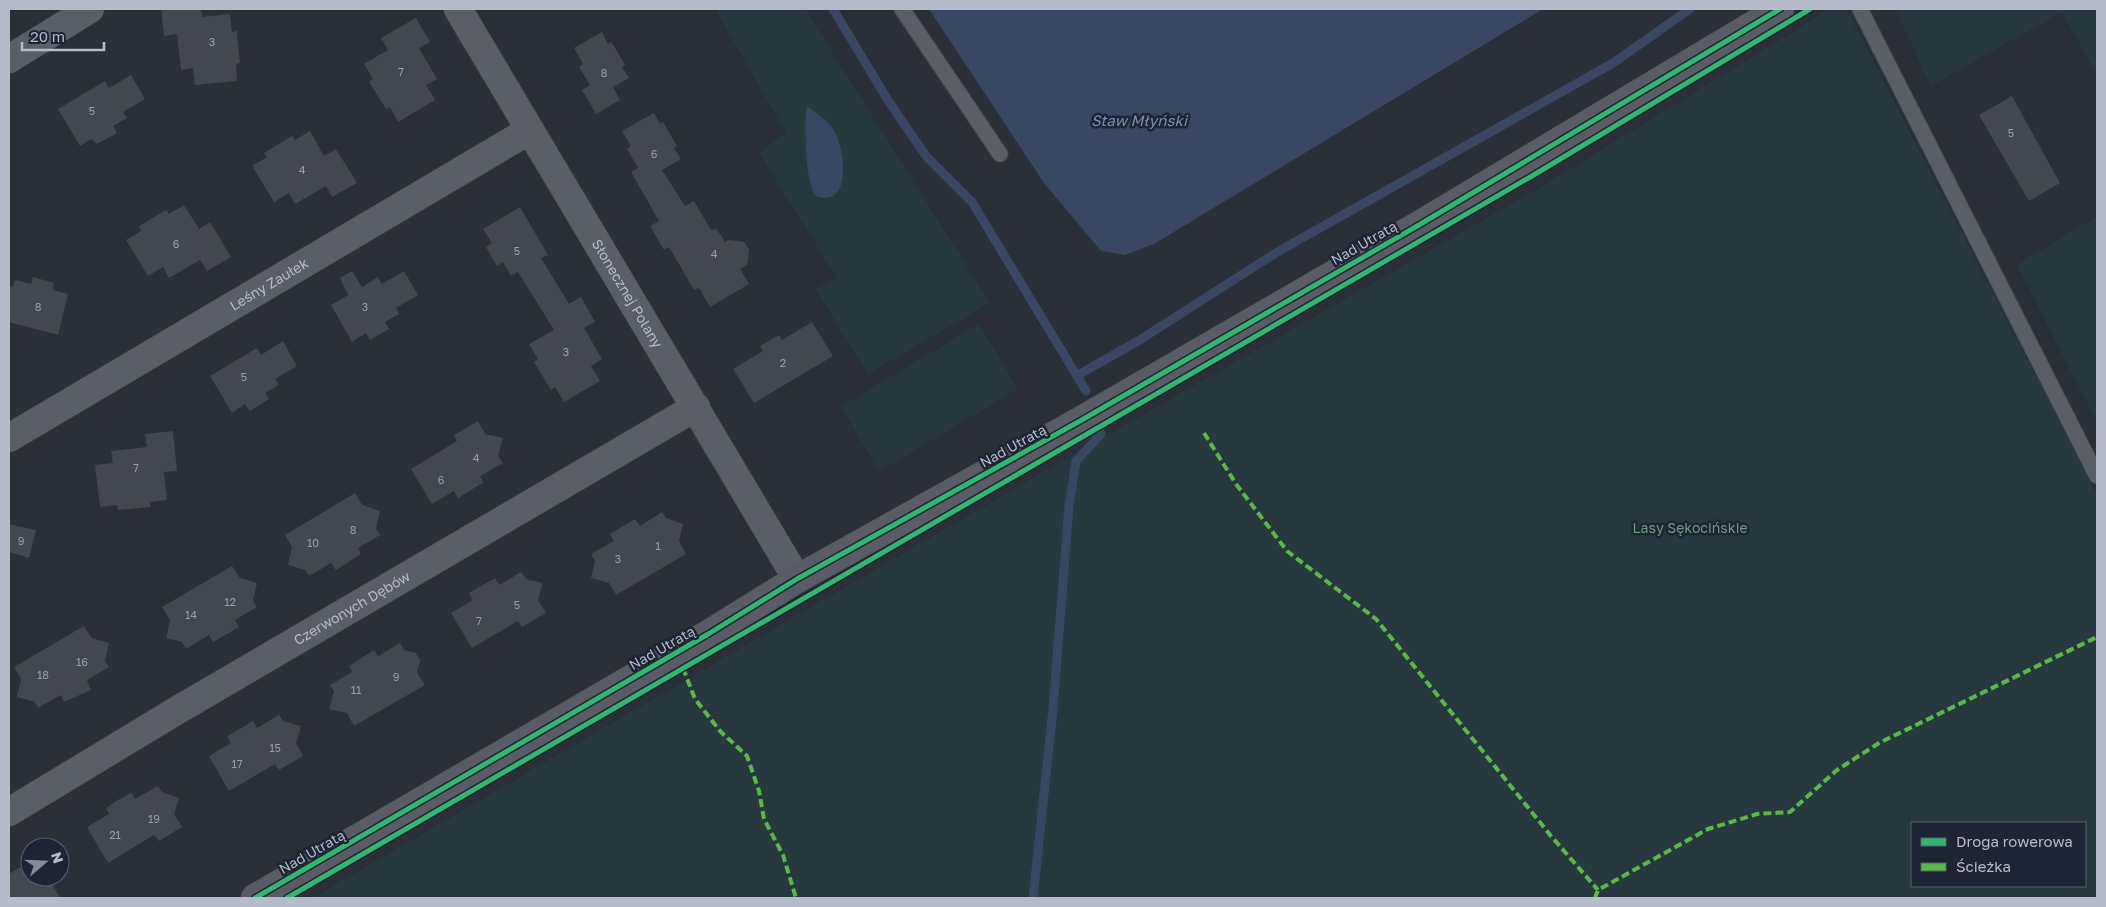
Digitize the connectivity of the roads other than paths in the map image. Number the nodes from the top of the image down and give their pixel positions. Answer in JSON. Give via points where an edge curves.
{"nodes":[{"id":1,"x":90,"y":9,"type":"edge"},
{"id":2,"x":458,"y":9,"type":"edge"},
{"id":3,"x":902,"y":9,"type":"edge"},
{"id":4,"x":1780,"y":9,"type":"edge"},
{"id":5,"x":1860,"y":9,"type":"edge"},
{"id":6,"x":9,"y":59,"type":"edge"},
{"id":7,"x":530,"y":130,"type":"junction"},
{"id":8,"x":1000,"y":154,"type":"dead end"},
{"id":9,"x":696,"y":407,"type":"junction"},
{"id":10,"x":9,"y":438,"type":"edge"},
{"id":11,"x":2097,"y":476,"type":"edge"},
{"id":12,"x":797,"y":579,"type":"junction"},
{"id":13,"x":9,"y":812,"type":"edge"},
{"id":14,"x":255,"y":898,"type":"edge"}],
"edges":[{"from":1,"to":6,"type":"street"},
{"from":2,"to":7,"type":"street","name":"Słonecznej Polany"},
{"from":3,"to":8,"type":"lane"},
{"from":4,"to":12,"type":"street","name":"Nad Utratą","via":[[1418,225],[1080,421]]},
{"from":5,"to":11,"type":"lane"},
{"from":7,"to":9,"type":"street","name":"Słonecznej Polany"},
{"from":7,"to":10,"type":"street","name":"Leśny Zaułek"},
{"from":9,"to":12,"type":"street","name":"Słonecznej Polany"},
{"from":9,"to":13,"type":"street","name":"Czerwonych Dębów"},
{"from":12,"to":14,"type":"street","name":"Nad Utratą"}]}
